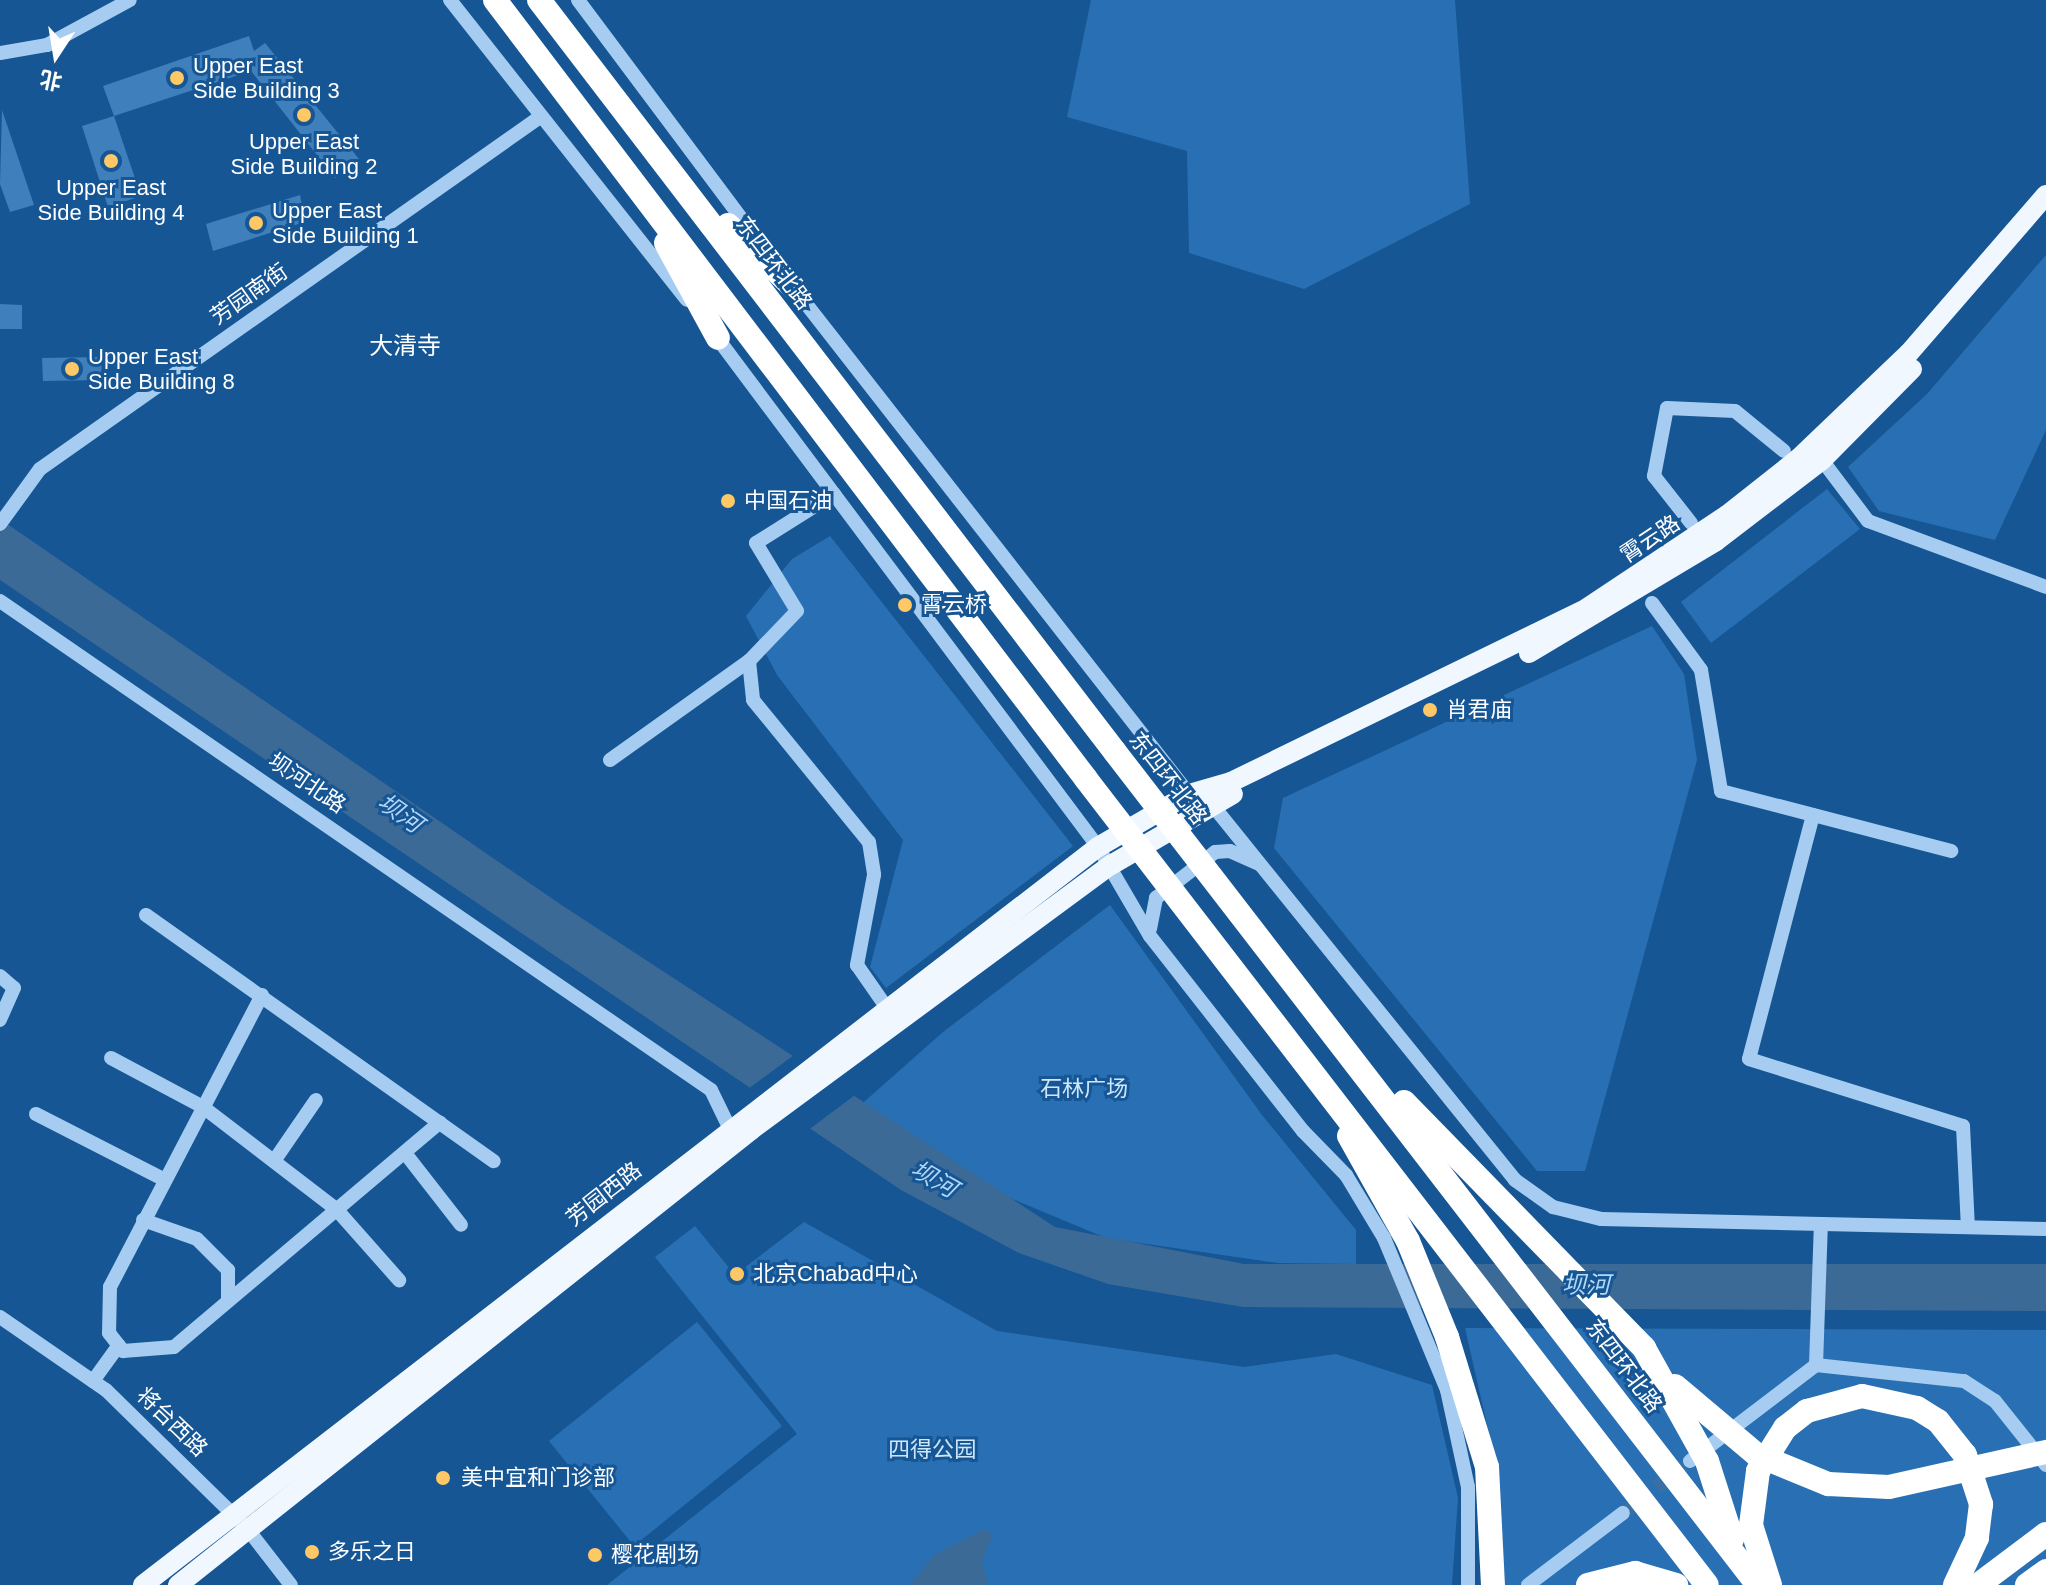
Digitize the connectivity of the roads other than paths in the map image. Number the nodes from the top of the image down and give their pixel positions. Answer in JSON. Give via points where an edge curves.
{"nodes":[{"id":1,"x":130,"y":0,"type":"edge"},
{"id":2,"x":450,"y":0,"type":"edge"},
{"id":3,"x":495,"y":0,"type":"edge"},
{"id":4,"x":539,"y":0,"type":"edge"},
{"id":5,"x":578,"y":0,"type":"edge"},
{"id":6,"x":0,"y":53,"type":"edge"},
{"id":7,"x":540,"y":117,"type":"junction"},
{"id":8,"x":627,"y":171,"type":"junction"},
{"id":9,"x":672,"y":172,"type":"junction"},
{"id":10,"x":2046,"y":195,"type":"edge"},
{"id":11,"x":2046,"y":216,"type":"edge"},
{"id":12,"x":793,"y":287,"type":"junction"},
{"id":13,"x":718,"y":338,"type":"junction"},
{"id":14,"x":1784,"y":451,"type":"dead end"},
{"id":15,"x":1822,"y":460,"type":"junction"},
{"id":16,"x":834,"y":494,"type":"junction"},
{"id":17,"x":1691,"y":523,"type":"dead end"},
{"id":18,"x":0,"y":524,"type":"edge"},
{"id":19,"x":2046,"y":587,"type":"edge"},
{"id":20,"x":0,"y":601,"type":"edge"},
{"id":21,"x":1652,"y":603,"type":"dead end"},
{"id":22,"x":749,"y":661,"type":"junction"},
{"id":23,"x":610,"y":760,"type":"dead end"},
{"id":24,"x":1189,"y":794,"type":"junction"},
{"id":25,"x":1210,"y":802,"type":"junction"},
{"id":26,"x":1813,"y":815,"type":"junction"},
{"id":27,"x":1098,"y":847,"type":"junction"},
{"id":28,"x":1951,"y":851,"type":"dead end"},
{"id":29,"x":1111,"y":865,"type":"junction"},
{"id":30,"x":1263,"y":866,"type":"junction"},
{"id":31,"x":146,"y":915,"type":"dead end"},
{"id":32,"x":1150,"y":936,"type":"junction"},
{"id":33,"x":0,"y":976,"type":"edge"},
{"id":34,"x":262,"y":995,"type":"junction"},
{"id":35,"x":887,"y":1008,"type":"junction"},
{"id":36,"x":1318,"y":1016,"type":"junction"},
{"id":37,"x":0,"y":1020,"type":"edge"},
{"id":38,"x":111,"y":1058,"type":"dead end"},
{"id":39,"x":836,"y":1058,"type":"junction"},
{"id":40,"x":1318,"y":1077,"type":"junction"},
{"id":41,"x":316,"y":1100,"type":"dead end"},
{"id":42,"x":203,"y":1107,"type":"junction"},
{"id":43,"x":36,"y":1114,"type":"dead end"},
{"id":44,"x":440,"y":1122,"type":"junction"},
{"id":45,"x":739,"y":1125,"type":"junction"},
{"id":46,"x":405,"y":1153,"type":"junction"},
{"id":47,"x":274,"y":1161,"type":"junction"},
{"id":48,"x":494,"y":1161,"type":"dead end"},
{"id":49,"x":165,"y":1180,"type":"junction"},
{"id":50,"x":337,"y":1210,"type":"junction"},
{"id":51,"x":143,"y":1220,"type":"junction"},
{"id":52,"x":1821,"y":1224,"type":"junction"},
{"id":53,"x":461,"y":1225,"type":"dead end"},
{"id":54,"x":1968,"y":1227,"type":"junction"},
{"id":55,"x":2046,"y":1229,"type":"edge"},
{"id":56,"x":399,"y":1280,"type":"dead end"},
{"id":57,"x":228,"y":1299,"type":"junction"},
{"id":58,"x":0,"y":1317,"type":"edge"},
{"id":59,"x":1436,"y":1337,"type":"junction"},
{"id":60,"x":119,"y":1345,"type":"junction"},
{"id":61,"x":1816,"y":1365,"type":"junction"},
{"id":62,"x":1655,"y":1366,"type":"junction"},
{"id":63,"x":93,"y":1381,"type":"junction"},
{"id":64,"x":2046,"y":1452,"type":"edge"},
{"id":65,"x":1690,"y":1461,"type":"tunnel mouth"},
{"id":66,"x":2046,"y":1465,"type":"edge"},
{"id":67,"x":1623,"y":1513,"type":"tunnel mouth"},
{"id":68,"x":240,"y":1521,"type":"junction"},
{"id":69,"x":2046,"y":1534,"type":"edge"},
{"id":70,"x":2046,"y":1571,"type":"edge"},
{"id":71,"x":143,"y":1585,"type":"edge"},
{"id":72,"x":178,"y":1585,"type":"edge"},
{"id":73,"x":291,"y":1585,"type":"edge"},
{"id":74,"x":1468,"y":1585,"type":"edge"},
{"id":75,"x":1493,"y":1585,"type":"edge"},
{"id":76,"x":1528,"y":1585,"type":"edge"},
{"id":77,"x":1588,"y":1585,"type":"edge"},
{"id":78,"x":1676,"y":1585,"type":"edge"},
{"id":79,"x":1707,"y":1585,"type":"edge"},
{"id":80,"x":1739,"y":1585,"type":"edge"},
{"id":81,"x":1758,"y":1585,"type":"edge"},
{"id":82,"x":1770,"y":1585,"type":"edge"},
{"id":83,"x":1955,"y":1585,"type":"edge"},
{"id":84,"x":1978,"y":1585,"type":"edge"},
{"id":85,"x":2027,"y":1585,"type":"edge"}],
"edges":[{"from":1,"to":6,"type":"street","via":[[47,45]]},
{"from":2,"to":7,"type":"street"},
{"from":3,"to":8,"type":"highway"},
{"from":4,"to":9,"type":"highway","name":"东四环北路"},
{"from":5,"to":12,"type":"street","name":"东四环北路"},
{"from":7,"to":13,"type":"street"},
{"from":7,"to":18,"type":"street","name":"芳园南街","via":[[40,469]]},
{"from":8,"to":13,"type":"highway"},
{"from":8,"to":40,"type":"highway","bridge":true},
{"from":9,"to":12,"type":"highway"},
{"from":9,"to":36,"type":"highway","name":"东四环北路","bridge":true},
{"from":10,"to":24,"type":"main road","name":"霄云路","via":[[1849,413],[1798,459],[1666,559],[1527,639],[1231,782]]},
{"from":11,"to":15,"type":"main road","name":"霄云路","via":[[1935,344]]},
{"from":12,"to":24,"type":"street","name":"东四环北路"},
{"from":13,"to":16,"type":"street"},
{"from":14,"to":17,"type":"street","via":[[1735,411],[1667,408],[1654,476]]},
{"from":15,"to":19,"type":"street","via":[[1868,521]]},
{"from":15,"to":25,"type":"main road","name":"霄云路","via":[[1716,541],[1569,632]]},
{"from":16,"to":22,"type":"street","via":[[756,543],[797,611]]},
{"from":16,"to":27,"type":"street"},
{"from":20,"to":45,"type":"street","name":"坝河北路","via":[[711,1090]]},
{"from":21,"to":26,"type":"street","via":[[1701,670],[1721,791]]},
{"from":22,"to":23,"type":"street"},
{"from":22,"to":35,"type":"street","via":[[753,700],[869,842],[874,875],[857,965]]},
{"from":24,"to":25,"type":"street","name":"东四环北路"},
{"from":24,"to":27,"type":"main road","name":"霄云路"},
{"from":25,"to":29,"type":"main road","name":"霄云路"},
{"from":25,"to":30,"type":"street","name":"东四环北路"},
{"from":26,"to":28,"type":"street"},
{"from":26,"to":54,"type":"street","via":[[1749,1059],[1963,1126]]},
{"from":27,"to":29,"type":"street"},
{"from":27,"to":35,"type":"main road","name":"芳园西路"},
{"from":29,"to":32,"type":"street"},
{"from":29,"to":39,"type":"main road","name":"芳园西路"},
{"from":30,"to":32,"type":"street","via":[[1230,851],[1215,852],[1156,898],[1149,913]]},
{"from":30,"to":52,"type":"street","name":"东四环北路","via":[[1515,1180],[1553,1207],[1601,1219]]},
{"from":31,"to":34,"type":"street"},
{"from":32,"to":59,"type":"street","via":[[1303,1131],[1346,1175]]},
{"from":33,"to":37,"type":"street","via":[[14,988]]},
{"from":34,"to":42,"type":"street"},
{"from":34,"to":44,"type":"street"},
{"from":35,"to":39,"type":"main road","name":"芳园西路"},
{"from":36,"to":62,"type":"highway","bridge":true,"via":[[1583,1281]]},
{"from":36,"to":81,"type":"highway","name":"东四环北路","bridge":true},
{"from":38,"to":42,"type":"street"},
{"from":39,"to":45,"type":"main road","name":"芳园西路"},
{"from":40,"to":59,"type":"highway","bridge":true,"via":[[1408,1241]]},
{"from":40,"to":79,"type":"highway","bridge":true},
{"from":41,"to":47,"type":"street"},
{"from":42,"to":47,"type":"street"},
{"from":42,"to":49,"type":"street"},
{"from":43,"to":49,"type":"street"},
{"from":44,"to":46,"type":"street"},
{"from":44,"to":48,"type":"street"},
{"from":45,"to":68,"type":"main road","name":"芳园西路"},
{"from":46,"to":50,"type":"street"},
{"from":46,"to":53,"type":"street"},
{"from":47,"to":50,"type":"street"},
{"from":49,"to":51,"type":"street"},
{"from":50,"to":56,"type":"street"},
{"from":50,"to":57,"type":"street"},
{"from":51,"to":57,"type":"street","via":[[197,1239],[228,1270]]},
{"from":51,"to":60,"type":"street","via":[[110,1287],[109,1333]]},
{"from":52,"to":54,"type":"street","name":"东四环北路"},
{"from":52,"to":61,"type":"street"},
{"from":54,"to":55,"type":"street","name":"东四环北路"},
{"from":57,"to":60,"type":"street","via":[[174,1347],[143,1353]]},
{"from":58,"to":63,"type":"street","name":"将台西路"},
{"from":59,"to":74,"type":"street","via":[[1468,1487]]},
{"from":59,"to":75,"type":"highway","via":[[1487,1467]]},
{"from":60,"to":63,"type":"street"},
{"from":61,"to":65,"type":"street"},
{"from":61,"to":66,"type":"street","via":[[1964,1381],[1995,1401]]},
{"from":62,"to":64,"type":"highway","bridge":true,"via":[[1757,1455],[1828,1484],[1889,1487]]},
{"from":62,"to":80,"type":"highway","bridge":true,"via":[[1707,1461]]},
{"from":63,"to":68,"type":"street","name":"将台西路"},
{"from":67,"to":76,"type":"street"},
{"from":68,"to":71,"type":"main road","name":"芳园西路"},
{"from":68,"to":72,"type":"main road","name":"芳园西路"},
{"from":68,"to":73,"type":"street","name":"将台西路"},
{"from":69,"to":84,"type":"highway"},
{"from":70,"to":85,"type":"highway"},
{"from":77,"to":78,"type":"highway","via":[[1635,1573]]},
{"from":82,"to":83,"type":"highway","via":[[1751,1525],[1758,1471],[1772,1446],[1807,1411],[1834,1399],[1889,1399],[1938,1421],[1954,1437],[1976,1479],[1977,1538]]}]}
